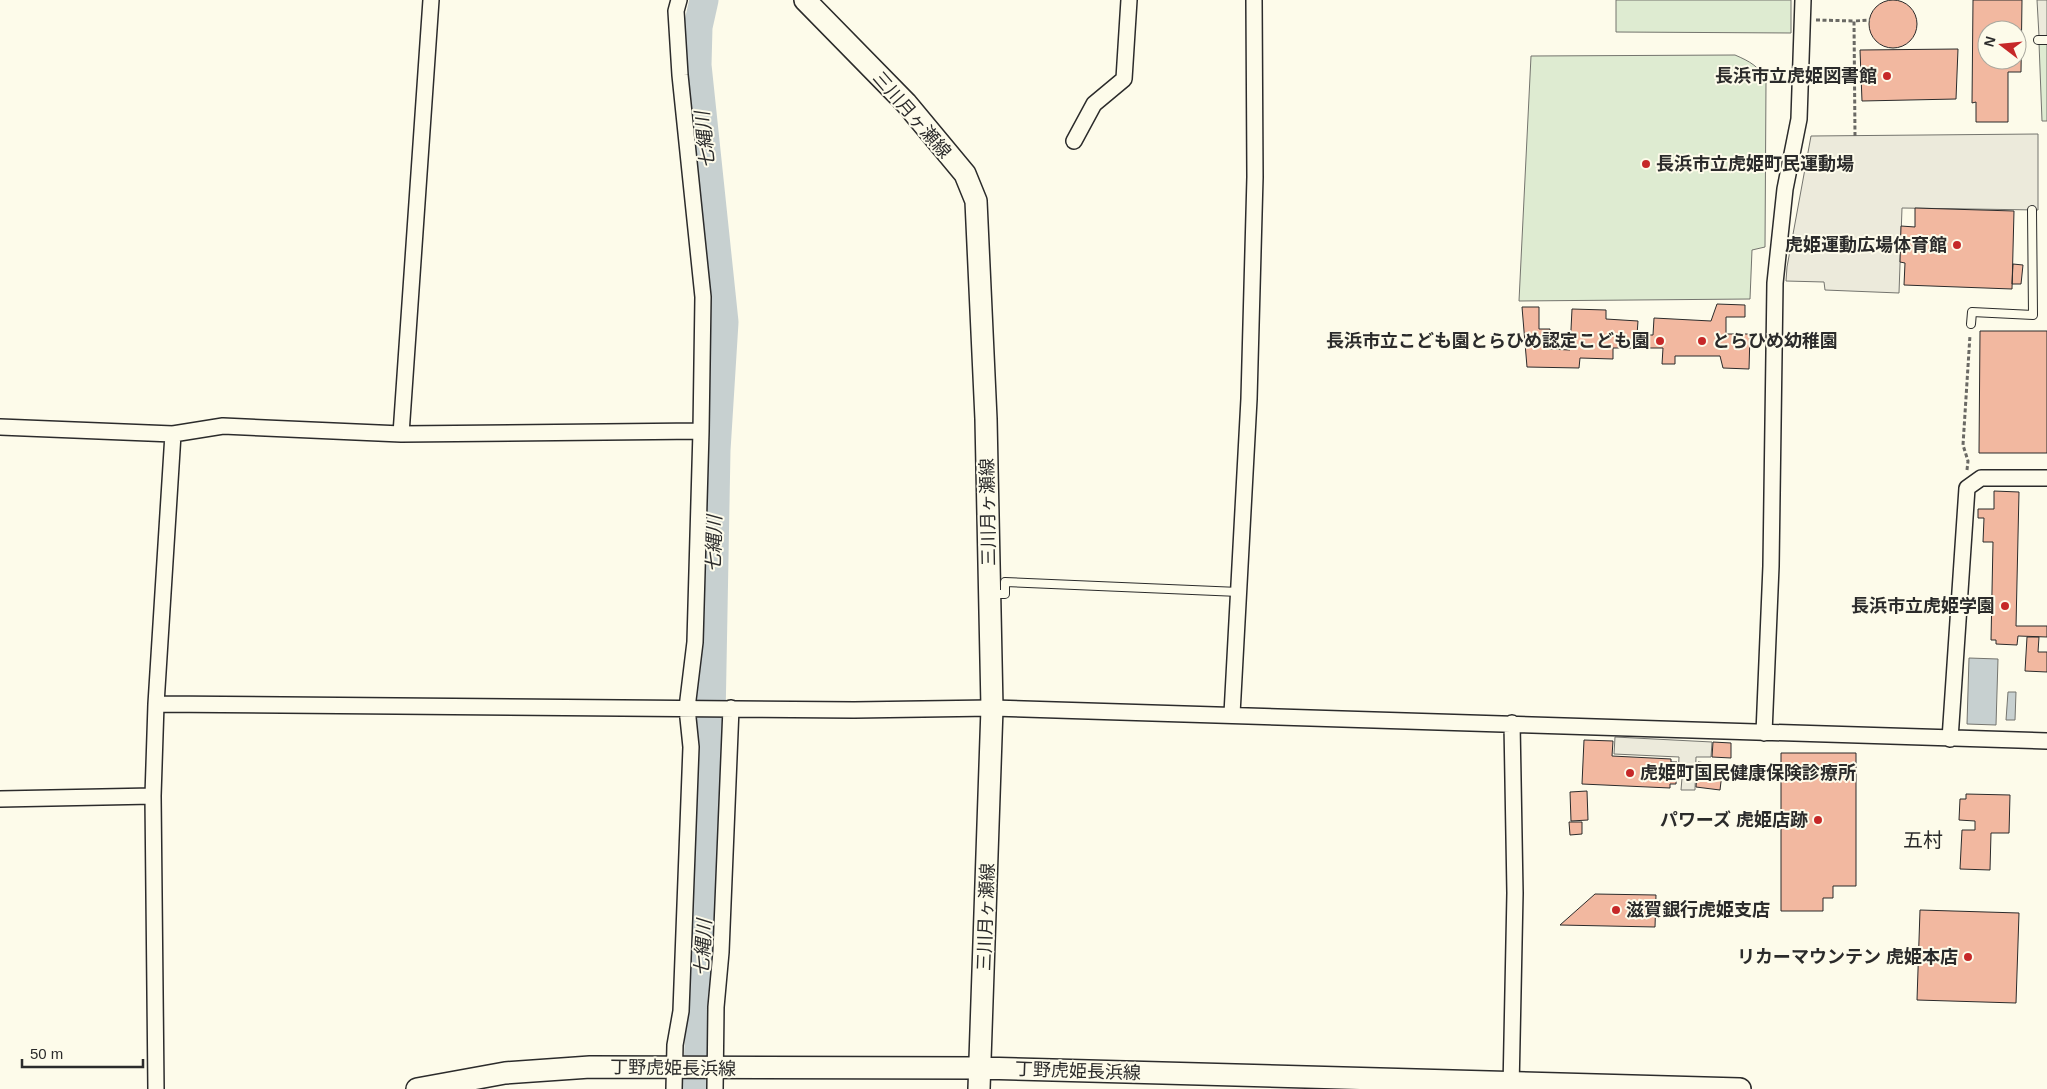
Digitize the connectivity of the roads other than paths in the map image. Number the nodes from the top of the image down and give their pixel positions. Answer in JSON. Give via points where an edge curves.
{"nodes":[{"id":1,"x":431,"y":0,"type":"edge"},
{"id":2,"x":679,"y":0,"type":"edge"},
{"id":3,"x":805,"y":0,"type":"edge"},
{"id":4,"x":1129,"y":0,"type":"edge"},
{"id":5,"x":1254,"y":0,"type":"edge"},
{"id":6,"x":1803,"y":0,"type":"edge"},
{"id":7,"x":2038,"y":40,"type":"dead end"},
{"id":8,"x":2047,"y":40,"type":"edge"},
{"id":9,"x":1074,"y":141,"type":"dead end"},
{"id":10,"x":2032,"y":210,"type":"dead end"},
{"id":11,"x":1971,"y":324,"type":"road end"},
{"id":12,"x":0,"y":427,"type":"edge"},
{"id":13,"x":701,"y":431,"type":"junction"},
{"id":14,"x":173,"y":434,"type":"junction"},
{"id":15,"x":401,"y":434,"type":"junction"},
{"id":16,"x":2047,"y":478,"type":"edge"},
{"id":17,"x":1239,"y":592,"type":"junction"},
{"id":18,"x":990,"y":594,"type":"junction"},
{"id":19,"x":156,"y":704,"type":"junction"},
{"id":20,"x":688,"y":708,"type":"junction"},
{"id":21,"x":732,"y":708,"type":"junction"},
{"id":22,"x":992,"y":708,"type":"junction"},
{"id":23,"x":1232,"y":714,"type":"junction"},
{"id":24,"x":1512,"y":723,"type":"junction"},
{"id":25,"x":1764,"y":733,"type":"junction"},
{"id":26,"x":1950,"y":739,"type":"junction"},
{"id":27,"x":2047,"y":741,"type":"edge"},
{"id":28,"x":153,"y":796,"type":"junction"},
{"id":29,"x":0,"y":799,"type":"edge"},
{"id":30,"x":677,"y":1068,"type":"junction"},
{"id":31,"x":715,"y":1075,"type":"edge"},
{"id":32,"x":980,"y":1079,"type":"edge"},
{"id":33,"x":1511,"y":1086,"type":"edge"},
{"id":34,"x":156,"y":1089,"type":"edge"},
{"id":35,"x":417,"y":1089,"type":"edge"},
{"id":36,"x":674,"y":1089,"type":"edge"},
{"id":37,"x":1740,"y":1089,"type":"edge"}],
"edges":[{"from":1,"to":15,"type":"street"},
{"from":2,"to":13,"type":"street","via":[[676,11],[680,75],[703,297]]},
{"from":3,"to":18,"type":"main road","name":"三川月ヶ瀬線","via":[[906,103],[965,174],[976,201]]},
{"from":4,"to":9,"type":"street","via":[[1124,79],[1094,104]]},
{"from":5,"to":17,"type":"street","via":[[1255,177]]},
{"from":6,"to":25,"type":"street","via":[[1799,119],[1802,145],[1785,189],[1787,232],[1775,283],[1771,566]]},
{"from":7,"to":8,"type":"lane"},
{"from":10,"to":11,"type":"lane","via":[[2034,315],[1972,312]]},
{"from":12,"to":14,"type":"street"},
{"from":13,"to":15,"type":"street"},
{"from":13,"to":20,"type":"street","via":[[695,642]]},
{"from":14,"to":15,"type":"street","via":[[223,426]]},
{"from":14,"to":19,"type":"street"},
{"from":16,"to":26,"type":"street","via":[[1981,478],[1966,488]]},
{"from":17,"to":18,"type":"lane","via":[[1005,582],[1005,594]]},
{"from":17,"to":23,"type":"street"},
{"from":18,"to":22,"type":"main road","name":"三川月ヶ瀬線"},
{"from":19,"to":20,"type":"street"},
{"from":19,"to":28,"type":"street"},
{"from":20,"to":21,"type":"street"},
{"from":20,"to":30,"type":"street","via":[[691,748],[681,1011],[675,1045]]},
{"from":21,"to":22,"type":"street"},
{"from":21,"to":31,"type":"street"},
{"from":22,"to":23,"type":"street"},
{"from":22,"to":32,"type":"main road","name":"三川月ヶ瀬線"},
{"from":23,"to":24,"type":"street"},
{"from":24,"to":25,"type":"street"},
{"from":24,"to":33,"type":"street","via":[[1515,893]]},
{"from":25,"to":26,"type":"street"},
{"from":26,"to":27,"type":"street"},
{"from":28,"to":29,"type":"street"},
{"from":28,"to":34,"type":"street"},
{"from":30,"to":31,"type":"main road","name":"丁野虎姫長浜線"},
{"from":30,"to":35,"type":"main road","name":"丁野虎姫長浜線","via":[[590,1067],[506,1073]]},
{"from":30,"to":36,"type":"street"},
{"from":31,"to":32,"type":"main road","name":"丁野虎姫長浜線"},
{"from":32,"to":33,"type":"main road","name":"丁野虎姫長浜線"},
{"from":33,"to":37,"type":"main road","name":"丁野虎姫長浜線"}]}
